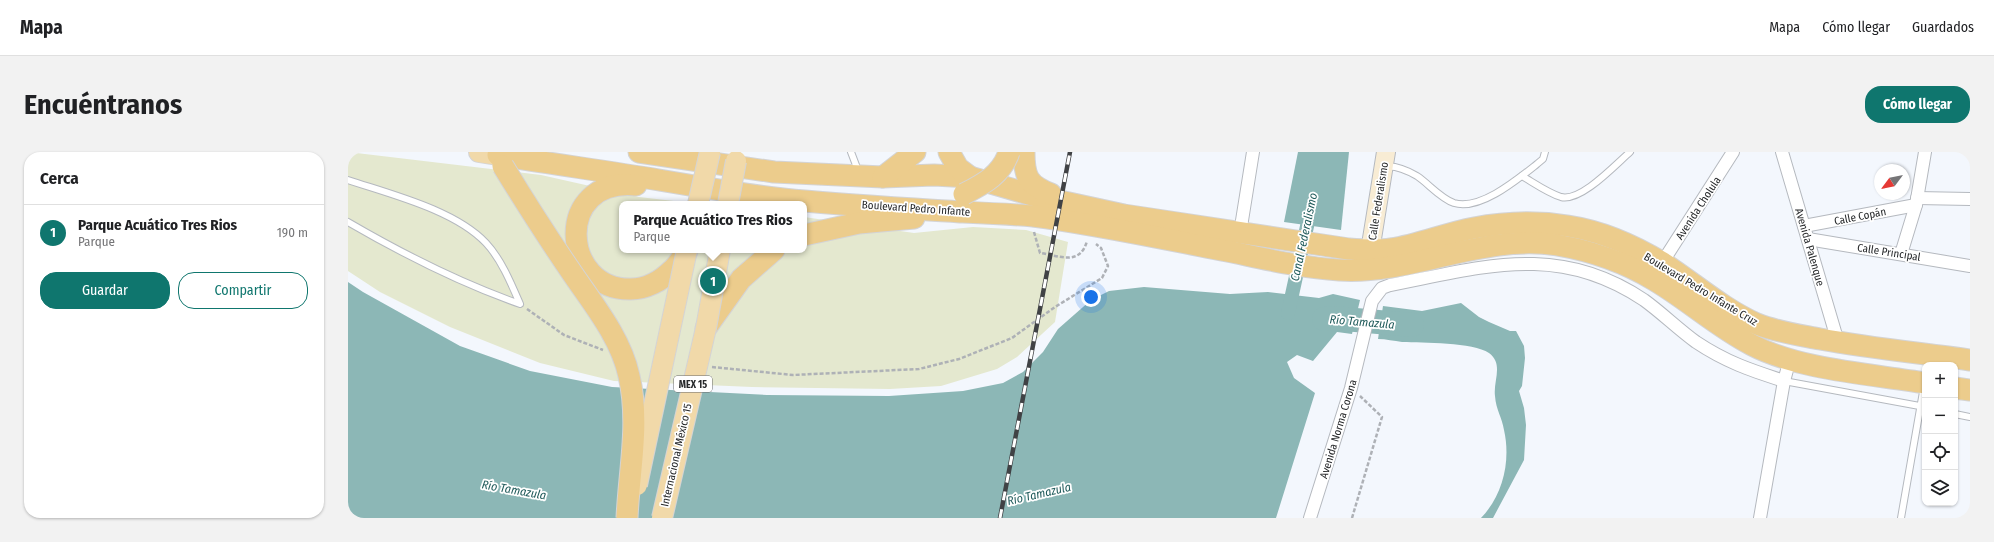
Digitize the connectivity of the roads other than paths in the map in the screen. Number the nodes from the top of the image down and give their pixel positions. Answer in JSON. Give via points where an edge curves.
{"nodes":[{"id":1,"x":639,"y":152,"type":"edge"},
{"id":2,"x":710,"y":152,"type":"edge"},
{"id":3,"x":852,"y":152,"type":"edge"},
{"id":4,"x":915,"y":152,"type":"edge"},
{"id":5,"x":949,"y":152,"type":"edge"},
{"id":6,"x":1009,"y":152,"type":"edge"},
{"id":7,"x":1024,"y":152,"type":"edge"},
{"id":8,"x":1253,"y":152,"type":"edge"},
{"id":9,"x":1545,"y":152,"type":"edge"},
{"id":10,"x":1630,"y":152,"type":"edge"},
{"id":11,"x":1733,"y":152,"type":"edge"},
{"id":12,"x":1782,"y":152,"type":"edge"},
{"id":13,"x":1925,"y":152,"type":"edge"},
{"id":14,"x":664,"y":154,"type":"edge"},
{"id":15,"x":737,"y":156,"type":"edge"},
{"id":16,"x":494,"y":158,"type":"edge"},
{"id":17,"x":1385,"y":160,"type":"edge"},
{"id":18,"x":860,"y":176,"type":"junction"},
{"id":19,"x":1522,"y":176,"type":"junction"},
{"id":20,"x":883,"y":177,"type":"junction"},
{"id":21,"x":348,"y":180,"type":"edge"},
{"id":22,"x":731,"y":194,"type":"edge"},
{"id":23,"x":963,"y":194,"type":"junction"},
{"id":24,"x":1970,"y":199,"type":"edge"},
{"id":25,"x":699,"y":201,"type":"edge"},
{"id":26,"x":1916,"y":201,"type":"junction"},
{"id":27,"x":1124,"y":215,"type":"junction"},
{"id":28,"x":348,"y":222,"type":"edge"},
{"id":29,"x":1804,"y":226,"type":"junction"},
{"id":30,"x":1240,"y":233,"type":"junction"},
{"id":31,"x":807,"y":234,"type":"edge"},
{"id":32,"x":1808,"y":239,"type":"junction"},
{"id":33,"x":1341,"y":247,"type":"joint"},
{"id":34,"x":1370,"y":251,"type":"junction"},
{"id":35,"x":685,"y":253,"type":"edge"},
{"id":36,"x":687,"y":253,"type":"edge"},
{"id":37,"x":719,"y":253,"type":"edge"},
{"id":38,"x":771,"y":253,"type":"edge"},
{"id":39,"x":1901,"y":254,"type":"junction"},
{"id":40,"x":1662,"y":263,"type":"junction"},
{"id":41,"x":1970,"y":266,"type":"edge"},
{"id":42,"x":1333,"y":270,"type":"joint"},
{"id":43,"x":706,"y":328,"type":"junction"},
{"id":44,"x":1838,"y":342,"type":"junction"},
{"id":45,"x":1790,"y":359,"type":"junction"},
{"id":46,"x":1970,"y":360,"type":"edge"},
{"id":47,"x":1784,"y":381,"type":"junction"},
{"id":48,"x":1922,"y":382,"type":"edge"},
{"id":49,"x":1958,"y":388,"type":"edge"},
{"id":50,"x":1970,"y":390,"type":"edge"},
{"id":51,"x":1922,"y":407,"type":"edge"},
{"id":52,"x":1922,"y":412,"type":"edge"},
{"id":53,"x":1958,"y":415,"type":"edge"},
{"id":54,"x":1970,"y":417,"type":"edge"},
{"id":55,"x":628,"y":518,"type":"edge"},
{"id":56,"x":662,"y":518,"type":"edge"},
{"id":57,"x":1310,"y":518,"type":"edge"},
{"id":58,"x":1760,"y":518,"type":"edge"},
{"id":59,"x":1901,"y":518,"type":"edge"}],
"edges":[{"from":1,"to":14,"type":"highway","name":"Boulevard Pedro Infante"},
{"from":2,"to":25,"type":"main road","bridge":true},
{"from":3,"to":18,"type":"lane"},
{"from":4,"to":20,"type":"highway"},
{"from":5,"to":23,"type":"highway","via":[[958,168]]},
{"from":6,"to":23,"type":"highway","bridge":true,"via":[[994,177]]},
{"from":7,"to":27,"type":"highway","via":[[1025,171],[1032,184],[1039,189]]},
{"from":8,"to":30,"type":"street"},
{"from":9,"to":19,"type":"lane","via":[[1543,159]]},
{"from":10,"to":19,"type":"lane","via":[[1591,186],[1573,197],[1560,197]]},
{"from":11,"to":40,"type":"street","name":"Avenida Cholula"},
{"from":12,"to":29,"type":"street","name":"Avenida Palenque"},
{"from":13,"to":26,"type":"street"},
{"from":14,"to":18,"type":"highway","name":"Boulevard Pedro Infante","via":[[774,172]]},
{"from":15,"to":22,"type":"main road","bridge":true},
{"from":16,"to":22,"type":"highway","via":[[661,180]]},
{"from":16,"to":55,"type":"highway","bridge":true,"via":[[600,314],[625,361],[633,400],[633,449]]},
{"from":17,"to":19,"type":"lane","via":[[1390,166],[1413,174],[1455,203],[1485,200]]},
{"from":17,"to":34,"type":"main road","name":"Calle Federalismo"},
{"from":18,"to":20,"type":"highway","name":"Boulevard Pedro Infante"},
{"from":20,"to":23,"type":"highway","name":"Boulevard Pedro Infante","via":[[934,175]]},
{"from":21,"to":28,"type":"lane","via":[[416,203],[456,221],[474,233],[492,251],[520,304],[482,291]]},
{"from":22,"to":23,"type":"highway","via":[[763,186],[936,197]]},
{"from":22,"to":35,"type":"highway","via":[[620,184],[606,188],[589,199],[578,218],[578,250],[586,267],[605,284],[615,288],[644,287],[668,274]]},
{"from":23,"to":27,"type":"highway","name":"Boulevard Pedro Infante","via":[[1032,195]]},
{"from":23,"to":31,"type":"highway"},
{"from":23,"to":42,"type":"highway","name":"Boulevard Pedro Infante","via":[[1030,216],[1092,225]]},
{"from":24,"to":26,"type":"street","name":"Calle Copán"},
{"from":26,"to":29,"type":"street","name":"Calle Copán"},
{"from":26,"to":39,"type":"street"},
{"from":27,"to":30,"type":"highway","name":"Boulevard Pedro Infante"},
{"from":29,"to":32,"type":"street","name":"Avenida Palenque"},
{"from":30,"to":33,"type":"highway","name":"Boulevard Pedro Infante"},
{"from":32,"to":39,"type":"street","name":"Calle Principal"},
{"from":32,"to":44,"type":"street","name":"Avenida Palenque"},
{"from":33,"to":34,"type":"highway","name":"Boulevard Pedro Infante Cruz"},
{"from":34,"to":40,"type":"highway","name":"Boulevard Pedro Infante Cruz","via":[[1391,249],[1473,228],[1511,223],[1541,223],[1570,226],[1601,235]]},
{"from":36,"to":55,"type":"main road","number":"MEX 15","bridge":true},
{"from":37,"to":43,"type":"main road","name":"Internacional México 15","number":"MEX 15","bridge":true},
{"from":38,"to":43,"type":"highway","via":[[741,279]]},
{"from":39,"to":41,"type":"street","name":"Calle Principal"},
{"from":40,"to":44,"type":"highway","name":"Boulevard Pedro Infante Cruz","via":[[1730,309],[1756,323],[1781,332]]},
{"from":42,"to":45,"type":"highway","name":"Boulevard Pedro Infante Cruz","via":[[1372,270],[1402,266],[1501,244],[1530,243],[1582,250],[1622,263],[1656,281],[1722,328],[1756,347]]},
{"from":43,"to":56,"type":"main road","name":"Internacional México 15","number":"MEX 15","bridge":true},
{"from":44,"to":46,"type":"highway","name":"Boulevard Pedro Infante Cruz"},
{"from":45,"to":47,"type":"street"},
{"from":45,"to":48,"type":"highway","name":"Boulevard Pedro Infante Cruz","via":[[1848,371]]},
{"from":47,"to":51,"type":"lane"},
{"from":47,"to":57,"type":"street","name":"Avenida Norma Corona","via":[[1739,367],[1718,356],[1624,288],[1594,274],[1568,267],[1539,263],[1494,265],[1390,285],[1382,288],[1372,301],[1351,388]]},
{"from":47,"to":58,"type":"street"},
{"from":49,"to":50,"type":"highway"},
{"from":52,"to":59,"type":"lane"},
{"from":53,"to":54,"type":"lane"}]}
